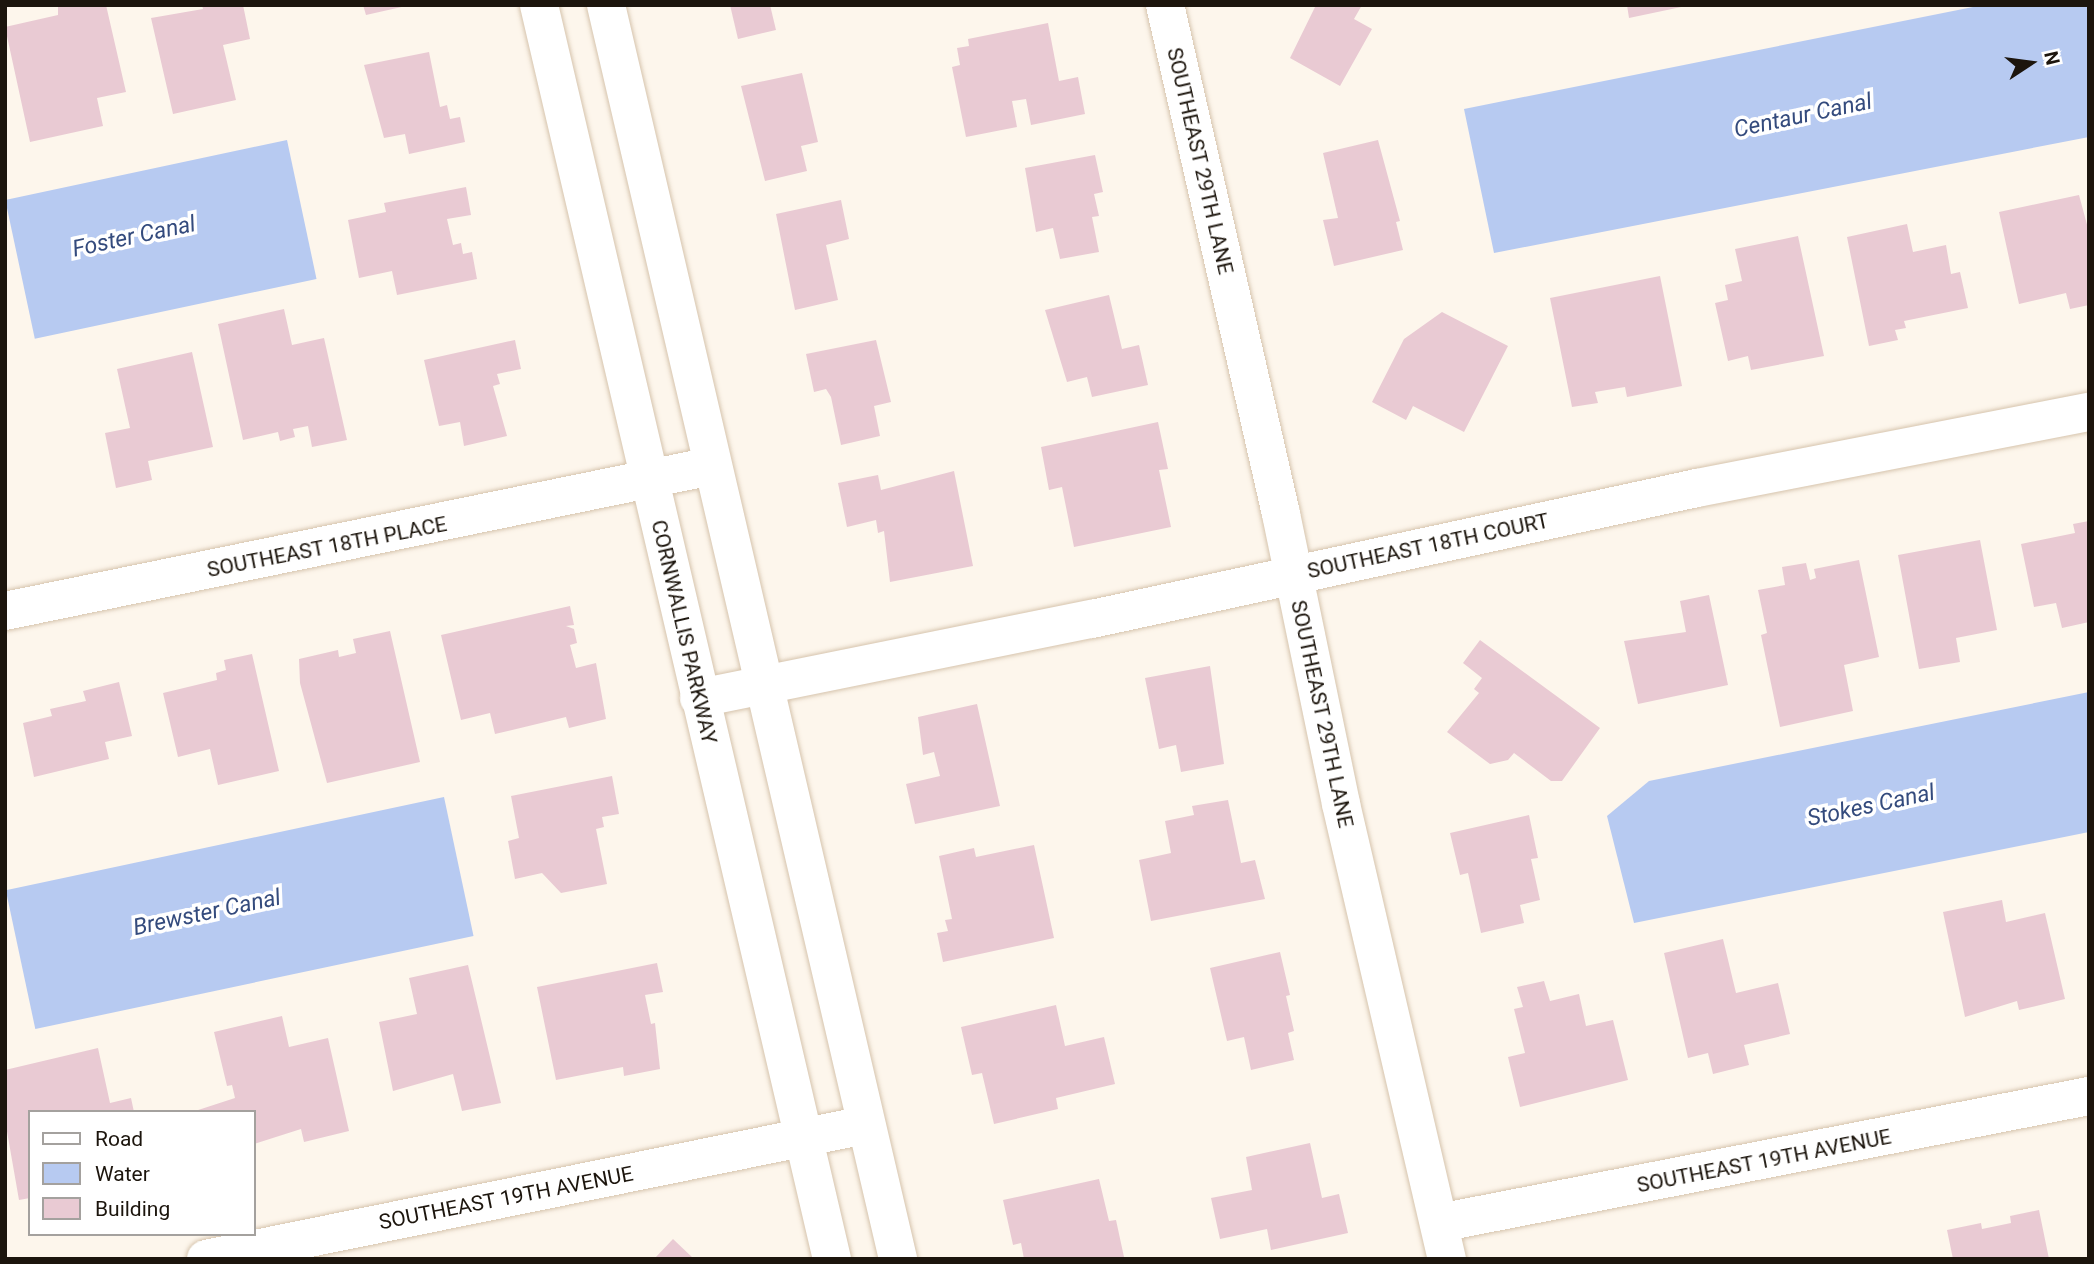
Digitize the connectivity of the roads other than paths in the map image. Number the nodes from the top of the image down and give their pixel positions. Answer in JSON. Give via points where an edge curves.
{"nodes":[{"id":1,"x":539,"y":5,"type":"edge"},
{"id":2,"x":607,"y":5,"type":"edge"},
{"id":3,"x":1165,"y":5,"type":"edge"},
{"id":4,"x":2089,"y":412,"type":"edge"},
{"id":5,"x":712,"y":466,"type":"junction"},
{"id":6,"x":649,"y":480,"type":"junction"},
{"id":7,"x":1292,"y":576,"type":"junction"},
{"id":8,"x":5,"y":611,"type":"edge"},
{"id":9,"x":767,"y":682,"type":"junction"},
{"id":10,"x":699,"y":698,"type":"junction"},
{"id":11,"x":2089,"y":1096,"type":"edge"},
{"id":12,"x":865,"y":1125,"type":"junction"},
{"id":13,"x":804,"y":1135,"type":"junction"},
{"id":14,"x":1443,"y":1241,"type":"edge"},
{"id":15,"x":206,"y":1259,"type":"edge"},
{"id":16,"x":832,"y":1259,"type":"edge"},
{"id":17,"x":898,"y":1259,"type":"edge"}],
"edges":[{"from":1,"to":6,"type":"street","name":"CORNWALLIS PARKWAY"},
{"from":2,"to":5,"type":"street"},
{"from":3,"to":7,"type":"street","name":"SOUTHEAST 29TH LANE"},
{"from":4,"to":7,"type":"street","name":"SOUTHEAST 18TH COURT","via":[[1670,494]]},
{"from":5,"to":6,"type":"street","name":"SOUTHEAST 18TH PLACE"},
{"from":5,"to":9,"type":"street"},
{"from":6,"to":8,"type":"street","name":"SOUTHEAST 18TH PLACE"},
{"from":6,"to":10,"type":"street","name":"CORNWALLIS PARKWAY"},
{"from":7,"to":9,"type":"street","name":"SOUTHEAST 18TH COURT"},
{"from":7,"to":14,"type":"street","name":"SOUTHEAST 29TH LANE"},
{"from":9,"to":10,"type":"street","name":"SOUTHEAST 18TH COURT"},
{"from":9,"to":12,"type":"street"},
{"from":10,"to":13,"type":"street","name":"CORNWALLIS PARKWAY"},
{"from":11,"to":14,"type":"street","name":"SOUTHEAST 19TH AVENUE"},
{"from":12,"to":13,"type":"street","name":"SOUTHEAST 19TH AVENUE"},
{"from":12,"to":17,"type":"street"},
{"from":13,"to":15,"type":"street","name":"SOUTHEAST 19TH AVENUE"},
{"from":13,"to":16,"type":"street","name":"CORNWALLIS PARKWAY"}]}
